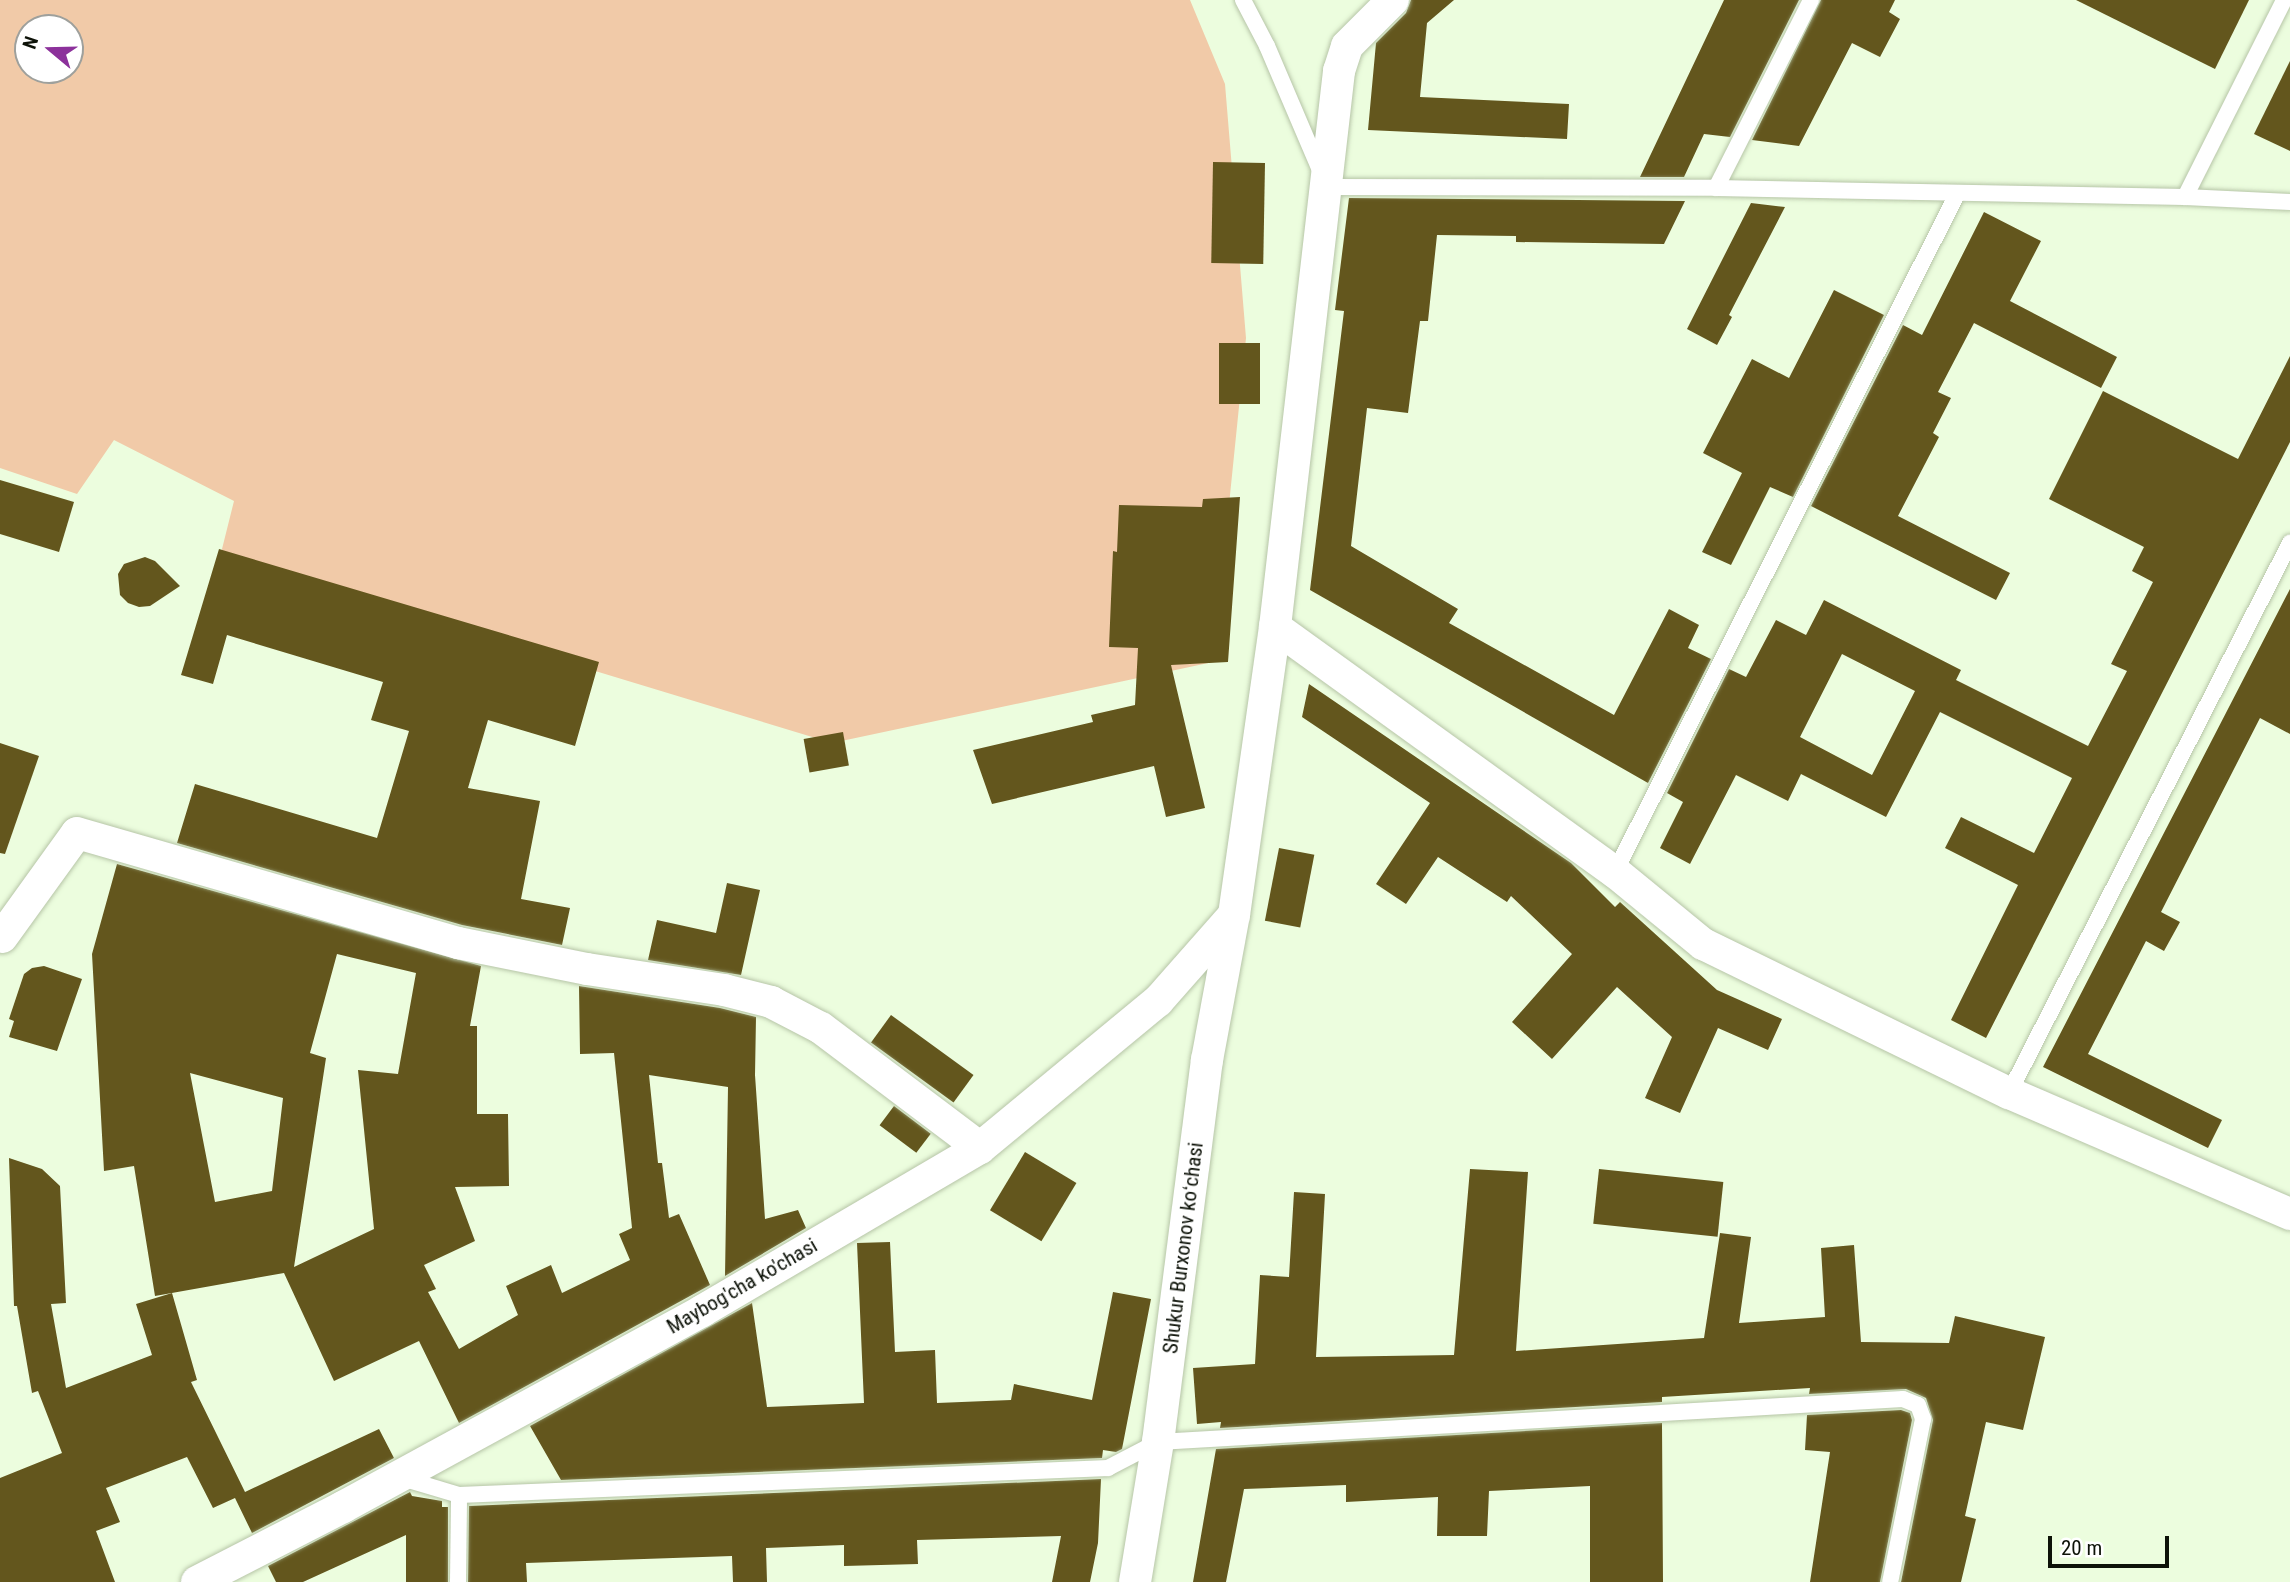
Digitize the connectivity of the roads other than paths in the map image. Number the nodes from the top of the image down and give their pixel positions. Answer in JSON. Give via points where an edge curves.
{"nodes":[{"id":1,"x":1243,"y":0,"type":"edge"},
{"id":2,"x":1393,"y":0,"type":"edge"},
{"id":3,"x":1811,"y":0,"type":"edge"},
{"id":4,"x":2284,"y":0,"type":"edge"},
{"id":5,"x":1327,"y":187,"type":"junction"},
{"id":6,"x":1716,"y":188,"type":"junction"},
{"id":7,"x":1957,"y":194,"type":"junction"},
{"id":8,"x":2185,"y":197,"type":"junction"},
{"id":9,"x":2290,"y":202,"type":"edge"},
{"id":10,"x":2290,"y":543,"type":"edge"},
{"id":11,"x":1275,"y":627,"type":"junction"},
{"id":12,"x":1615,"y":872,"type":"junction"},
{"id":13,"x":1234,"y":915,"type":"junction"},
{"id":14,"x":1,"y":939,"type":"edge"},
{"id":15,"x":2009,"y":1093,"type":"junction"},
{"id":16,"x":980,"y":1148,"type":"junction"},
{"id":17,"x":2290,"y":1214,"type":"edge"},
{"id":18,"x":1158,"y":1442,"type":"junction"},
{"id":19,"x":398,"y":1476,"type":"junction"},
{"id":20,"x":459,"y":1495,"type":"junction"},
{"id":21,"x":197,"y":1582,"type":"edge"},
{"id":22,"x":458,"y":1582,"type":"edge"},
{"id":23,"x":1135,"y":1582,"type":"edge"},
{"id":24,"x":1890,"y":1582,"type":"edge"}],
"edges":[{"from":1,"to":5,"type":"lane","via":[[1268,46]]},
{"from":2,"to":5,"type":"street","name":"Shukur Burxonov koʻchasi","via":[[1347,46],[1339,71]]},
{"from":3,"to":6,"type":"lane"},
{"from":4,"to":8,"type":"lane"},
{"from":5,"to":6,"type":"lane"},
{"from":5,"to":11,"type":"street","name":"Shukur Burxonov koʻchasi"},
{"from":6,"to":7,"type":"lane"},
{"from":7,"to":8,"type":"lane"},
{"from":7,"to":12,"type":"lane"},
{"from":8,"to":9,"type":"lane"},
{"from":10,"to":15,"type":"lane"},
{"from":11,"to":12,"type":"street"},
{"from":11,"to":13,"type":"street","name":"Shukur Burxonov koʻchasi"},
{"from":12,"to":15,"type":"street","via":[[1703,944]]},
{"from":13,"to":16,"type":"street","name":"Maybog'cha ko'chasi","via":[[1158,1001]]},
{"from":13,"to":18,"type":"street","name":"Shukur Burxonov koʻchasi","via":[[1207,1060]]},
{"from":14,"to":16,"type":"street","via":[[77,833],[458,943],[771,1002],[821,1028]]},
{"from":15,"to":17,"type":"street"},
{"from":16,"to":19,"type":"street","name":"Maybog'cha ko'chasi","via":[[702,1311]]},
{"from":18,"to":20,"type":"lane","via":[[1108,1468]]},
{"from":18,"to":23,"type":"street","name":"Shukur Burxonov koʻchasi"},
{"from":18,"to":24,"type":"lane","via":[[1903,1399],[1918,1405],[1923,1419]]},
{"from":19,"to":20,"type":"lane"},
{"from":19,"to":21,"type":"street","name":"Maybog'cha ko'chasi"},
{"from":20,"to":22,"type":"lane"}]}
